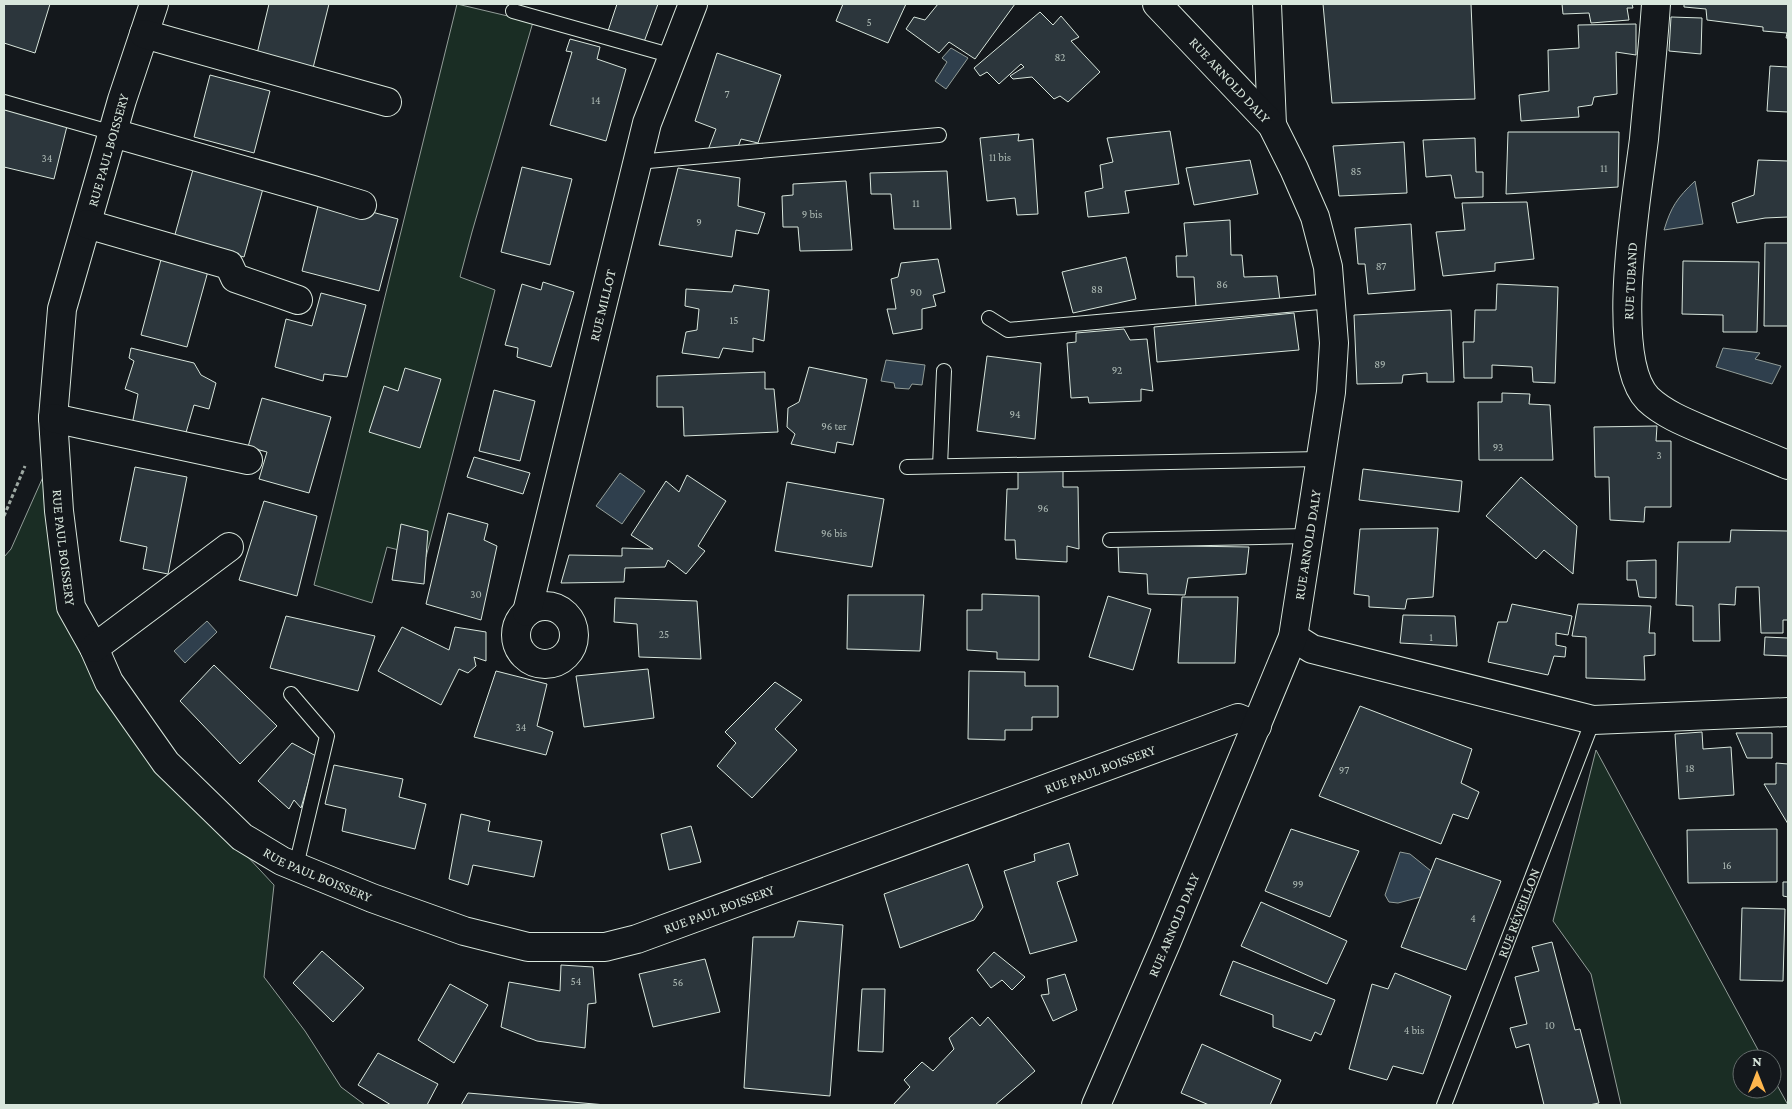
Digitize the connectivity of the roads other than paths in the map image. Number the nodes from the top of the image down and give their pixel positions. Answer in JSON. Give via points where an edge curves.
{"nodes":[{"id":1,"x":154,"y":4,"type":"edge"},
{"id":2,"x":693,"y":4,"type":"edge"},
{"id":3,"x":1157,"y":4,"type":"edge"},
{"id":4,"x":1267,"y":4,"type":"edge"},
{"id":5,"x":1656,"y":4,"type":"edge"},
{"id":6,"x":513,"y":11,"type":"dead end"},
{"id":7,"x":144,"y":34,"type":"junction"},
{"id":8,"x":673,"y":56,"type":"junction"},
{"id":9,"x":4,"y":102,"type":"edge"},
{"id":10,"x":387,"y":102,"type":"dead end"},
{"id":11,"x":1272,"y":125,"type":"junction"},
{"id":12,"x":112,"y":133,"type":"junction"},
{"id":13,"x":939,"y":135,"type":"dead end"},
{"id":14,"x":637,"y":162,"type":"junction"},
{"id":15,"x":362,"y":205,"type":"dead end"},
{"id":16,"x":87,"y":224,"type":"junction"},
{"id":17,"x":298,"y":300,"type":"dead end"},
{"id":18,"x":1331,"y":301,"type":"junction"},
{"id":19,"x":989,"y":318,"type":"dead end"},
{"id":20,"x":944,"y":371,"type":"dead end"},
{"id":21,"x":53,"y":418,"type":"junction"},
{"id":22,"x":1320,"y":459,"type":"junction"},
{"id":23,"x":248,"y":460,"type":"dead end"},
{"id":24,"x":1788,"y":465,"type":"edge"},
{"id":25,"x":940,"y":466,"type":"junction"},
{"id":26,"x":907,"y":467,"type":"dead end"},
{"id":27,"x":1308,"y":536,"type":"junction"},
{"id":28,"x":1110,"y":540,"type":"dead end"},
{"id":29,"x":229,"y":547,"type":"dead end"},
{"id":30,"x":527,"y":612,"type":"dead end"},
{"id":31,"x":1293,"y":637,"type":"junction"},
{"id":32,"x":94,"y":648,"type":"junction"},
{"id":33,"x":291,"y":694,"type":"dead end"},
{"id":34,"x":1788,"y":712,"type":"edge"},
{"id":35,"x":1593,"y":720,"type":"junction"},
{"id":36,"x":1257,"y":726,"type":"junction"},
{"id":37,"x":296,"y":866,"type":"junction"},
{"id":38,"x":1096,"y":1105,"type":"edge"},
{"id":39,"x":1444,"y":1105,"type":"edge"}],
"edges":[{"from":1,"to":7,"type":"street","name":"RUE PAUL BOISSERY"},
{"from":2,"to":8,"type":"street","name":"RUE MILLOT"},
{"from":3,"to":11,"type":"street","name":"RUE ARNOLD DALY"},
{"from":4,"to":11,"type":"street"},
{"from":5,"to":24,"type":"street","name":"RUE TUBAND","via":[[1628,267],[1628,336],[1633,371],[1648,399],[1680,420]]},
{"from":6,"to":8,"type":"lane"},
{"from":7,"to":10,"type":"street"},
{"from":7,"to":12,"type":"street","name":"RUE PAUL BOISSERY"},
{"from":8,"to":14,"type":"street","name":"RUE MILLOT","via":[[647,123]]},
{"from":9,"to":12,"type":"lane"},
{"from":11,"to":18,"type":"street","name":"RUE ARNOLD DALY","via":[[1315,216],[1328,266]]},
{"from":12,"to":15,"type":"street"},
{"from":12,"to":16,"type":"street","name":"RUE PAUL BOISSERY"},
{"from":13,"to":14,"type":"lane"},
{"from":14,"to":30,"type":"street","name":"RUE MILLOT"},
{"from":16,"to":17,"type":"street","via":[[229,265],[236,278]]},
{"from":16,"to":21,"type":"street","name":"RUE PAUL BOISSERY","via":[[62,309]]},
{"from":18,"to":19,"type":"lane","via":[[1008,330]]},
{"from":18,"to":22,"type":"street","name":"RUE ARNOLD DALY","via":[[1334,343],[1331,392]]},
{"from":20,"to":25,"type":"lane"},
{"from":21,"to":23,"type":"street"},
{"from":21,"to":32,"type":"street","name":"RUE PAUL BOISSERY","via":[[59,511],[71,608]]},
{"from":22,"to":25,"type":"lane"},
{"from":22,"to":27,"type":"street","name":"RUE ARNOLD DALY"},
{"from":25,"to":26,"type":"lane"},
{"from":27,"to":28,"type":"lane"},
{"from":27,"to":31,"type":"street","name":"RUE ARNOLD DALY"},
{"from":29,"to":32,"type":"street"},
{"from":31,"to":35,"type":"street","via":[[1312,649]]},
{"from":31,"to":36,"type":"street","name":"RUE ARNOLD DALY"},
{"from":32,"to":37,"type":"street","name":"RUE PAUL BOISSERY","via":[[109,682],[166,763],[242,838]]},
{"from":33,"to":37,"type":"lane","via":[[327,736]]},
{"from":34,"to":35,"type":"street"},
{"from":35,"to":39,"type":"lane","name":"RUE RÉVEILLON"},
{"from":36,"to":37,"type":"street","name":"RUE PAUL BOISSERY","via":[[1238,718],[637,939],[605,947],[528,947],[464,931]]},
{"from":36,"to":38,"type":"street","name":"RUE ARNOLD DALY"}]}
